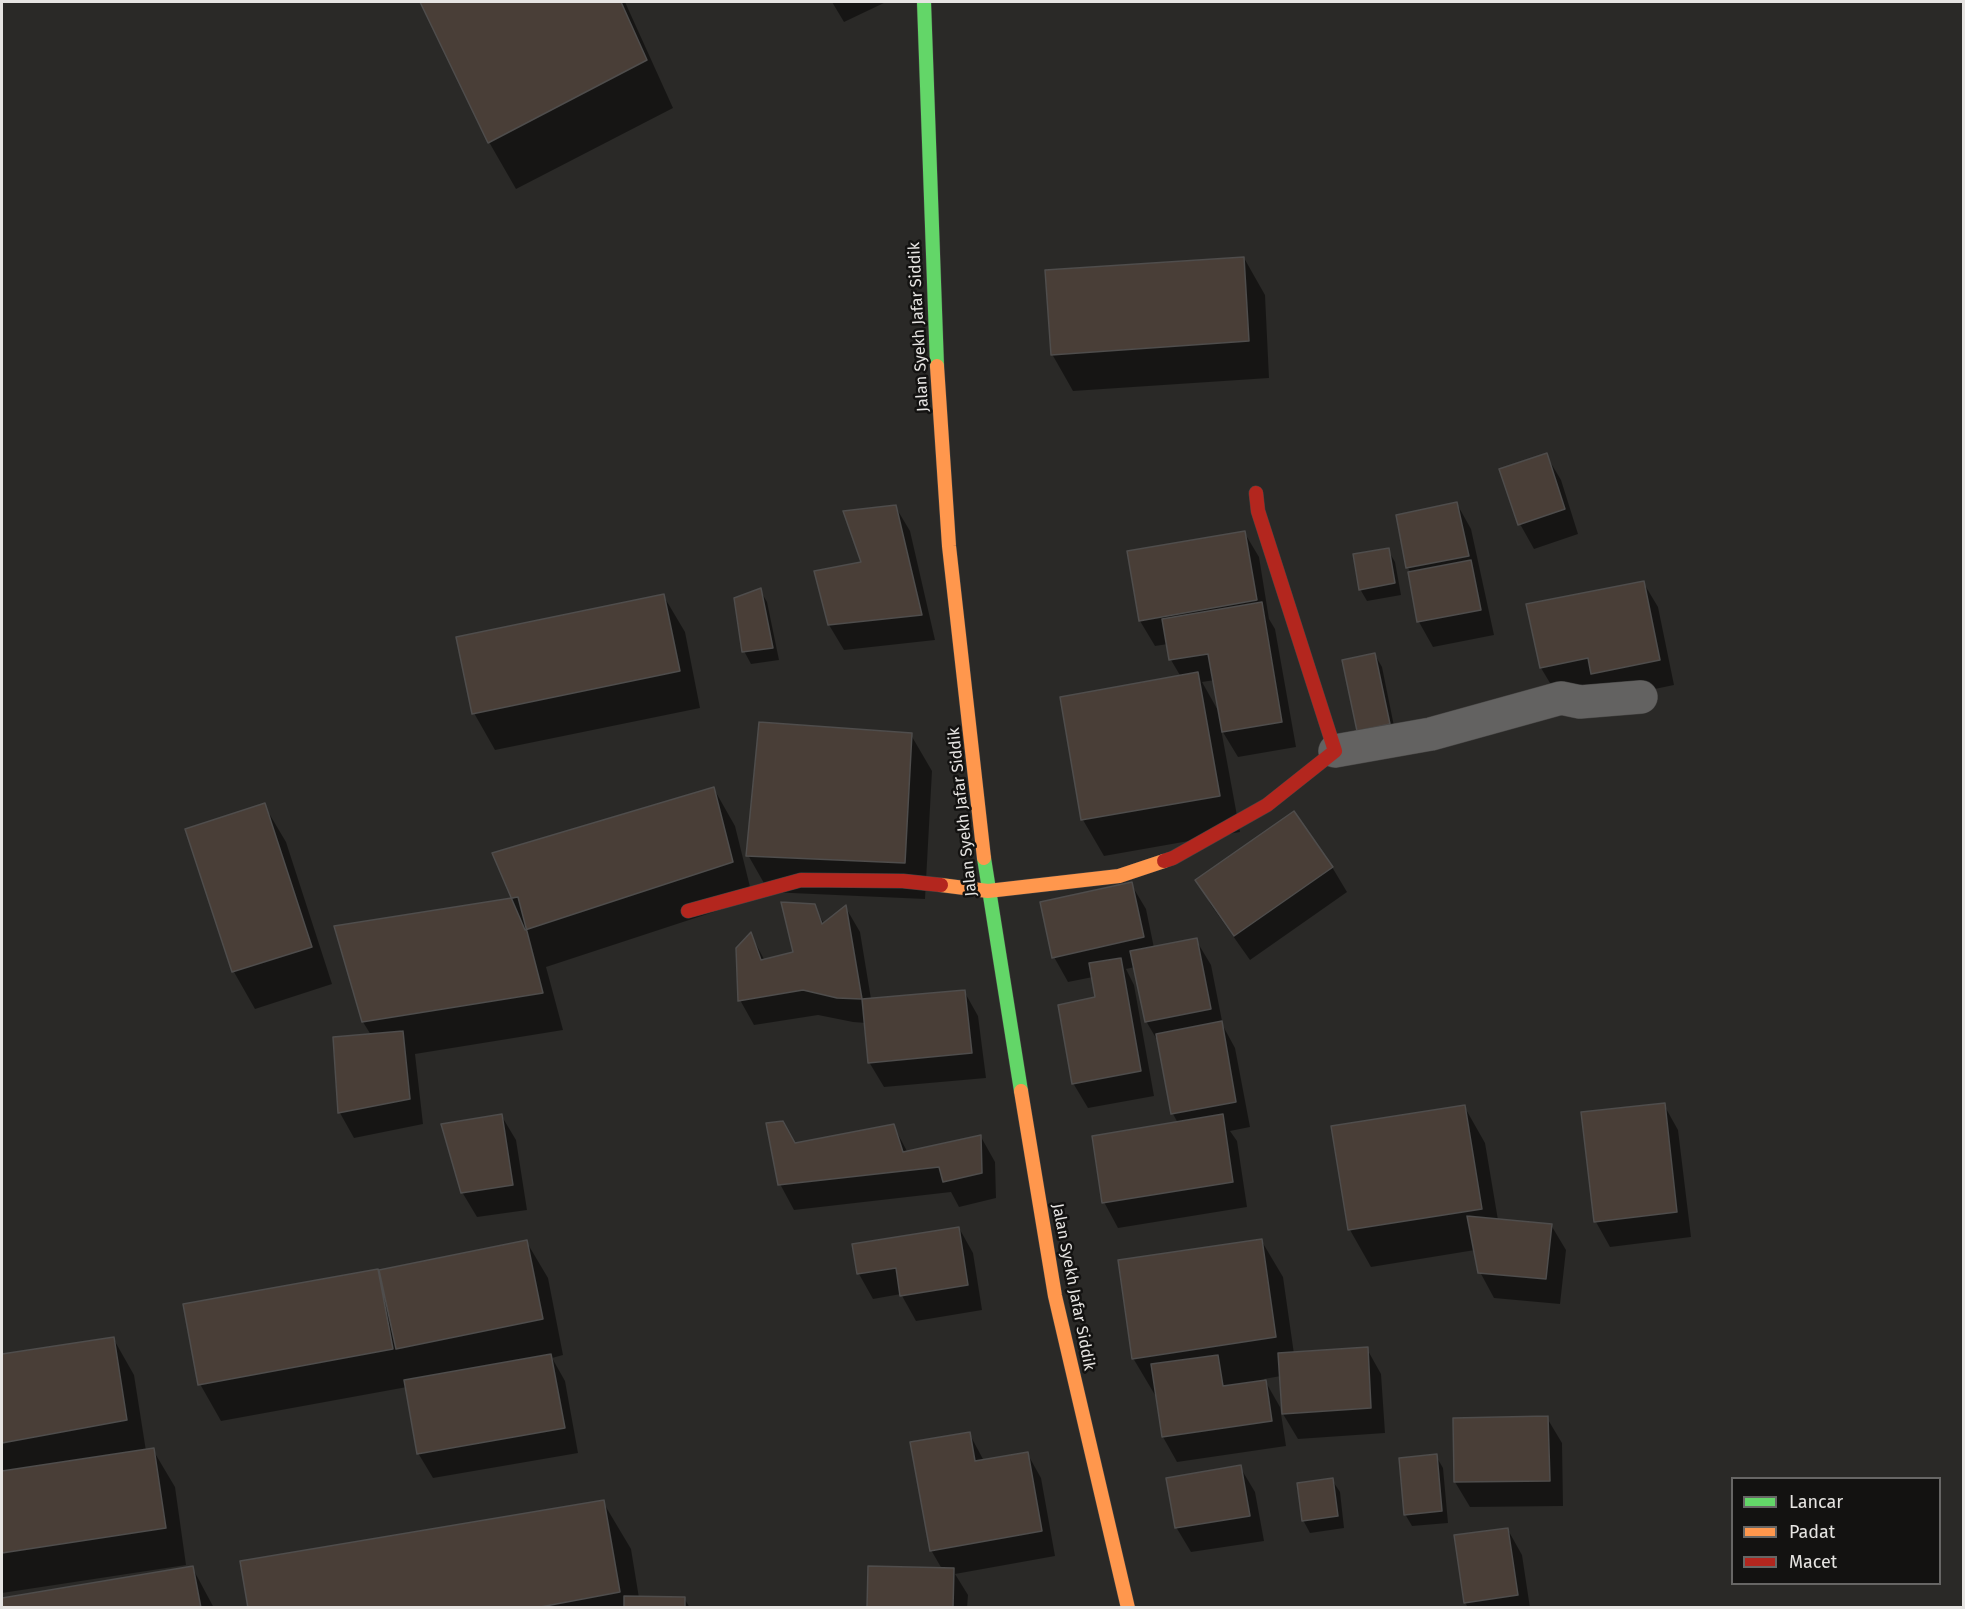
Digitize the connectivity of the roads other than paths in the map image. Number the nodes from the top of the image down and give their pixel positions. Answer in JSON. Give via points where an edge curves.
{"nodes":[{"id":1,"x":924,"y":2,"type":"edge"},
{"id":2,"x":1256,"y":493,"type":"dead end"},
{"id":3,"x":1641,"y":697,"type":"dead end"},
{"id":4,"x":1335,"y":751,"type":"junction"},
{"id":5,"x":988,"y":891,"type":"junction"},
{"id":6,"x":688,"y":911,"type":"dead end"},
{"id":7,"x":1128,"y":1608,"type":"edge"}],
"edges":[{"from":1,"to":5,"type":"main road","name":"Jalan Syekh Jafar Siddik","via":[[935,344],[949,546]]},
{"from":2,"to":4,"type":"main road","via":[[1258,511]]},
{"from":3,"to":4,"type":"street","via":[[1580,702],[1561,698],[1431,734]]},
{"from":4,"to":5,"type":"main road","via":[[1267,805],[1173,858],[1119,876]]},
{"from":5,"to":6,"type":"main road","via":[[903,881],[801,880]]},
{"from":5,"to":7,"type":"main road","name":"Jalan Syekh Jafar Siddik","via":[[1055,1296]]}]}
